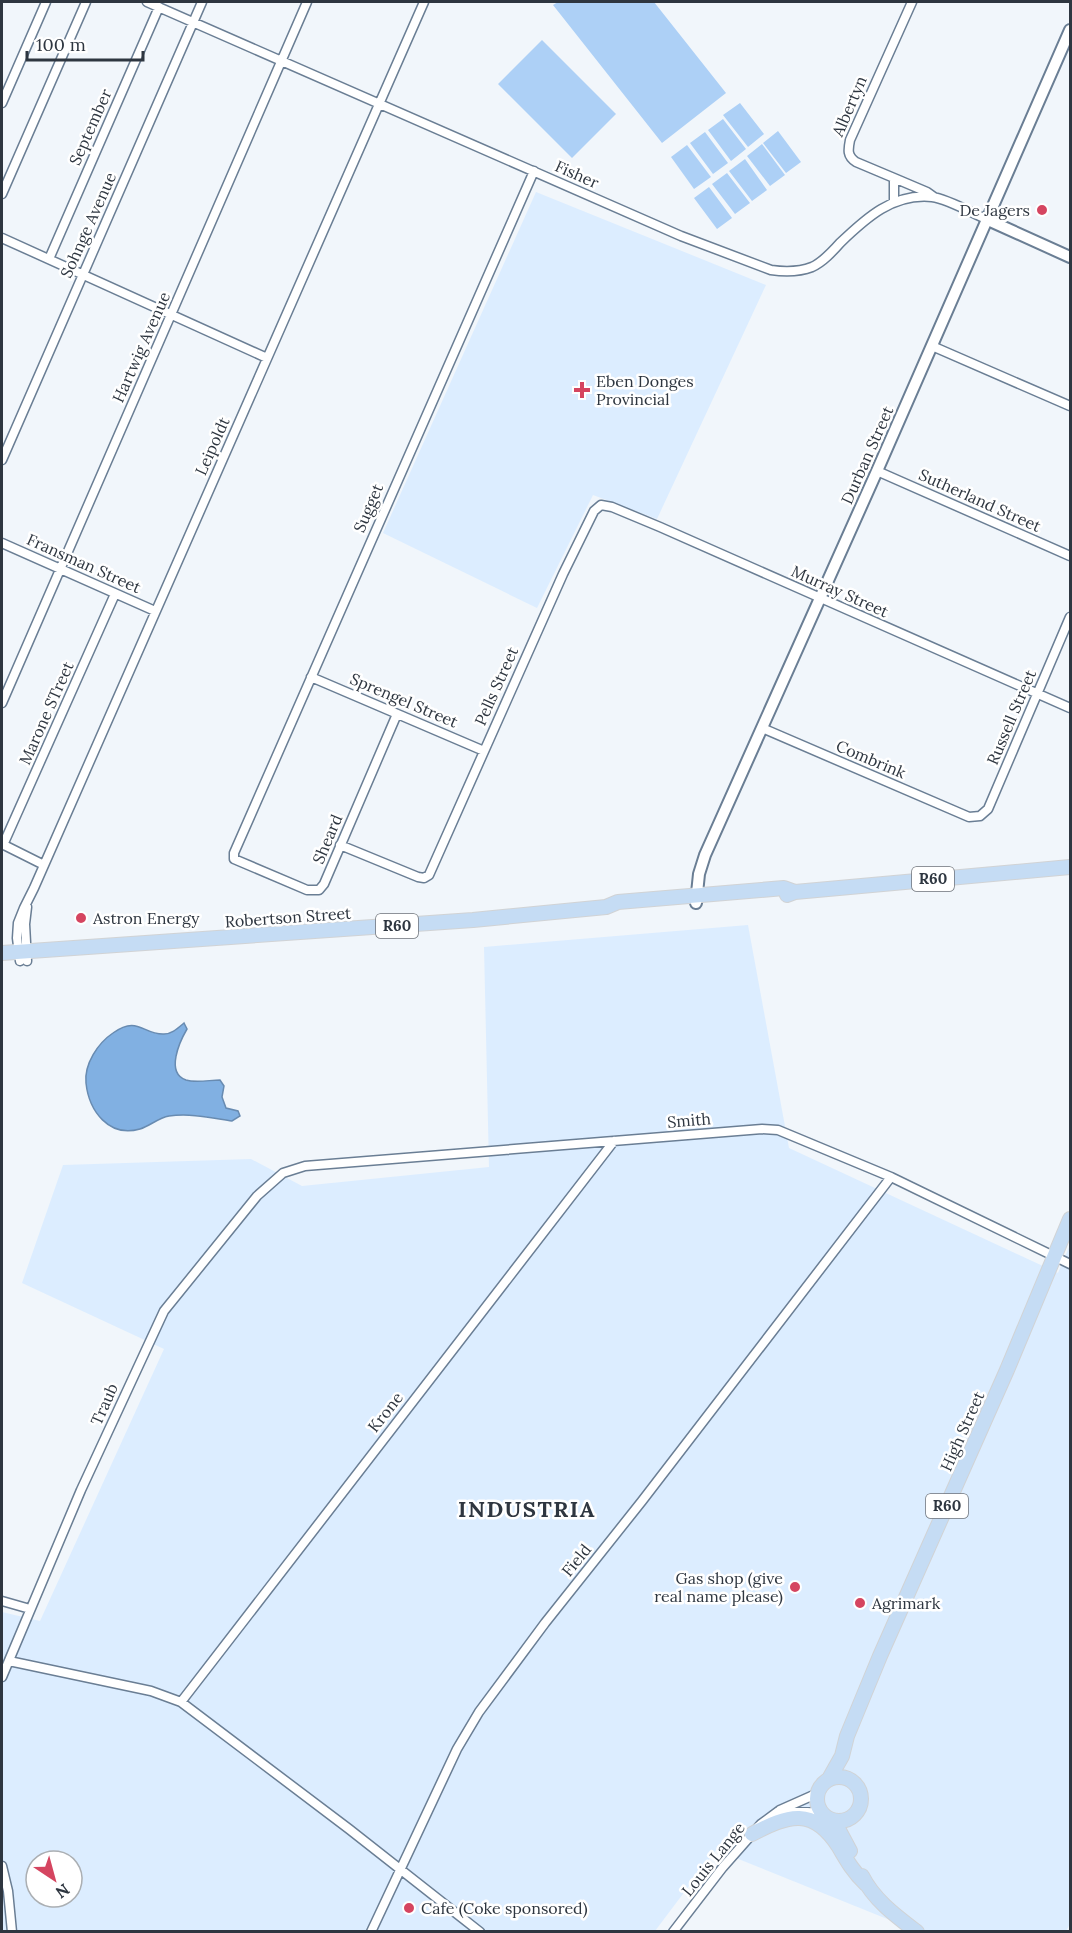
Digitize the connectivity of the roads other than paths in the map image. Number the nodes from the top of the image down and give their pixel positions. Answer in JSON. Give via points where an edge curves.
{"nodes":[{"id":1,"x":45,"y":2,"type":"edge"},
{"id":2,"x":86,"y":2,"type":"edge"},
{"id":3,"x":147,"y":2,"type":"edge"},
{"id":4,"x":202,"y":2,"type":"edge"},
{"id":5,"x":307,"y":2,"type":"edge"},
{"id":6,"x":424,"y":2,"type":"edge"},
{"id":7,"x":912,"y":2,"type":"edge"},
{"id":8,"x":159,"y":7,"type":"junction"},
{"id":9,"x":193,"y":21,"type":"junction"},
{"id":10,"x":1071,"y":30,"type":"edge"},
{"id":11,"x":281,"y":60,"type":"junction"},
{"id":12,"x":2,"y":103,"type":"edge"},
{"id":13,"x":379,"y":104,"type":"junction"},
{"id":14,"x":534,"y":171,"type":"junction"},
{"id":15,"x":894,"y":178,"type":"junction"},
{"id":16,"x":2,"y":194,"type":"edge"},
{"id":17,"x":934,"y":197,"type":"junction"},
{"id":18,"x":894,"y":202,"type":"junction"},
{"id":19,"x":988,"y":220,"type":"junction"},
{"id":20,"x":2,"y":238,"type":"edge"},
{"id":21,"x":1071,"y":258,"type":"edge"},
{"id":22,"x":49,"y":259,"type":"junction"},
{"id":23,"x":83,"y":274,"type":"junction"},
{"id":24,"x":172,"y":314,"type":"junction"},
{"id":25,"x":932,"y":345,"type":"junction"},
{"id":26,"x":267,"y":358,"type":"junction"},
{"id":27,"x":1071,"y":406,"type":"edge"},
{"id":28,"x":2,"y":460,"type":"edge"},
{"id":29,"x":877,"y":471,"type":"junction"},
{"id":30,"x":597,"y":507,"type":"joint"},
{"id":31,"x":2,"y":543,"type":"edge"},
{"id":32,"x":1071,"y":556,"type":"edge"},
{"id":33,"x":60,"y":569,"type":"junction"},
{"id":34,"x":116,"y":594,"type":"junction"},
{"id":35,"x":818,"y":598,"type":"junction"},
{"id":36,"x":155,"y":611,"type":"junction"},
{"id":37,"x":1071,"y":617,"type":"edge"},
{"id":38,"x":311,"y":677,"type":"junction"},
{"id":39,"x":1038,"y":693,"type":"junction"},
{"id":40,"x":2,"y":704,"type":"edge"},
{"id":41,"x":1071,"y":708,"type":"edge"},
{"id":42,"x":397,"y":714,"type":"junction"},
{"id":43,"x":762,"y":728,"type":"junction"},
{"id":44,"x":484,"y":751,"type":"junction"},
{"id":45,"x":969,"y":817,"type":"joint"},
{"id":46,"x":2,"y":844,"type":"edge"},
{"id":47,"x":340,"y":845,"type":"junction"},
{"id":48,"x":233,"y":858,"type":"joint"},
{"id":49,"x":44,"y":865,"type":"junction"},
{"id":50,"x":1071,"y":867,"type":"edge"},
{"id":51,"x":696,"y":899,"type":"junction"},
{"id":52,"x":2,"y":953,"type":"edge"},
{"id":53,"x":23,"y":957,"type":"junction"},
{"id":54,"x":2,"y":963,"type":"edge"},
{"id":55,"x":614,"y":1141,"type":"junction"},
{"id":56,"x":283,"y":1173,"type":"joint"},
{"id":57,"x":891,"y":1177,"type":"junction"},
{"id":58,"x":1071,"y":1219,"type":"edge"},
{"id":59,"x":1054,"y":1256,"type":"junction"},
{"id":60,"x":1071,"y":1264,"type":"edge"},
{"id":61,"x":2,"y":1601,"type":"edge"},
{"id":62,"x":30,"y":1608,"type":"junction"},
{"id":63,"x":9,"y":1661,"type":"junction"},
{"id":64,"x":2,"y":1677,"type":"edge"},
{"id":65,"x":181,"y":1702,"type":"junction"},
{"id":66,"x":842,"y":1756,"type":"junction"},
{"id":67,"x":829,"y":1779,"type":"junction"},
{"id":68,"x":848,"y":1779,"type":"junction"},
{"id":69,"x":816,"y":1794,"type":"junction"},
{"id":70,"x":780,"y":1810,"type":"junction"},
{"id":71,"x":821,"y":1813,"type":"junction"},
{"id":72,"x":853,"y":1817,"type":"junction"},
{"id":73,"x":834,"y":1821,"type":"junction"},
{"id":74,"x":752,"y":1834,"type":"junction"},
{"id":75,"x":849,"y":1848,"type":"junction"},
{"id":76,"x":2,"y":1866,"type":"edge"},
{"id":77,"x":400,"y":1870,"type":"junction"},
{"id":78,"x":866,"y":1884,"type":"junction"},
{"id":79,"x":12,"y":1932,"type":"edge"},
{"id":80,"x":371,"y":1932,"type":"edge"},
{"id":81,"x":480,"y":1932,"type":"edge"},
{"id":82,"x":673,"y":1932,"type":"edge"},
{"id":83,"x":917,"y":1932,"type":"edge"}],
"edges":[{"from":1,"to":12,"type":"street"},
{"from":2,"to":16,"type":"street"},
{"from":3,"to":8,"type":"street","name":"Fisher"},
{"from":4,"to":9,"type":"street","name":"Sohnge Avenue"},
{"from":5,"to":11,"type":"street","name":"Hartwig Avenue"},
{"from":6,"to":13,"type":"street","name":"Leipoldt"},
{"from":7,"to":15,"type":"street","name":"Albertyn","via":[[848,150],[852,160]]},
{"from":8,"to":9,"type":"street","name":"Fisher"},
{"from":8,"to":22,"type":"street","name":"September"},
{"from":9,"to":11,"type":"street","name":"Fisher"},
{"from":9,"to":23,"type":"street","name":"Sohnge Avenue"},
{"from":10,"to":19,"type":"street","name":"Durban Street"},
{"from":11,"to":13,"type":"street","name":"Fisher"},
{"from":11,"to":24,"type":"street","name":"Hartwig Avenue"},
{"from":13,"to":14,"type":"street","name":"Fisher"},
{"from":13,"to":26,"type":"street","name":"Leipoldt"},
{"from":14,"to":18,"type":"street","name":"Fisher","via":[[720,253],[783,272],[814,266],[869,217]]},
{"from":14,"to":38,"type":"street","name":"Sugget"},
{"from":15,"to":17,"type":"street","name":"Albertyn"},
{"from":15,"to":18,"type":"street"},
{"from":17,"to":18,"type":"street","name":"Fisher"},
{"from":17,"to":19,"type":"street"},
{"from":19,"to":21,"type":"street"},
{"from":19,"to":25,"type":"street","name":"Durban Street"},
{"from":20,"to":22,"type":"street"},
{"from":22,"to":23,"type":"street"},
{"from":23,"to":24,"type":"street"},
{"from":23,"to":28,"type":"street","name":"Sohnge Avenue"},
{"from":24,"to":26,"type":"street"},
{"from":24,"to":33,"type":"street","name":"Hartwig Avenue"},
{"from":25,"to":27,"type":"street"},
{"from":25,"to":29,"type":"street","name":"Durban Street"},
{"from":26,"to":36,"type":"street","name":"Leipoldt"},
{"from":29,"to":32,"type":"street","name":"Sutherland Street"},
{"from":29,"to":35,"type":"street","name":"Durban Street"},
{"from":30,"to":35,"type":"street","name":"Murray Street","via":[[612,507]]},
{"from":30,"to":44,"type":"street","name":"Pells Street"},
{"from":31,"to":33,"type":"street","name":"Fransman Street"},
{"from":33,"to":34,"type":"street","name":"Fransman Street"},
{"from":33,"to":40,"type":"street","name":"Hartwig Avenue"},
{"from":34,"to":36,"type":"street","name":"Fransman Street"},
{"from":34,"to":46,"type":"street","name":"Marone STreet"},
{"from":35,"to":39,"type":"street","name":"Murray Street"},
{"from":35,"to":43,"type":"street","name":"Durban Street"},
{"from":36,"to":49,"type":"street","name":"Leipoldt"},
{"from":37,"to":39,"type":"street","name":"Russell Street"},
{"from":38,"to":42,"type":"street","name":"Sprengel Street"},
{"from":38,"to":48,"type":"street","name":"Sugget"},
{"from":39,"to":41,"type":"street","name":"Murray Street"},
{"from":39,"to":45,"type":"street","name":"Russell Street","via":[[988,809],[980,816]]},
{"from":42,"to":44,"type":"street","name":"Sprengel Street"},
{"from":42,"to":47,"type":"street","name":"Sheard"},
{"from":43,"to":45,"type":"street","name":"Combrink"},
{"from":43,"to":51,"type":"street","name":"Durban Street","via":[[705,855]]},
{"from":44,"to":47,"type":"street","name":"Pells Street","via":[[430,873],[424,878]]},
{"from":46,"to":49,"type":"street"},
{"from":47,"to":48,"type":"street","name":"Sheard","via":[[324,884],[314,891]]},
{"from":49,"to":53,"type":"street","name":"Leipoldt","via":[[27,904]]},
{"from":50,"to":51,"type":"main road","name":"Robertson Street","number":"R60","via":[[795,892],[784,888]]},
{"from":51,"to":53,"type":"main road","name":"Robertson Street","number":"R60","via":[[618,902],[606,907],[473,920],[178,940]]},
{"from":52,"to":53,"type":"main road","name":"Robertson Street","number":"R60"},
{"from":53,"to":54,"type":"main road","name":"Robertson Street","number":"R60"},
{"from":55,"to":56,"type":"street","name":"Smith","via":[[305,1166]]},
{"from":55,"to":57,"type":"street","name":"Smith","via":[[778,1130]]},
{"from":55,"to":65,"type":"street","name":"Krone"},
{"from":56,"to":62,"type":"street","name":"Traub","via":[[258,1196],[164,1311]]},
{"from":57,"to":59,"type":"street","name":"Smith"},
{"from":57,"to":77,"type":"street","name":"Field","via":[[479,1712],[457,1749]]},
{"from":58,"to":59,"type":"main road","name":"High Street","number":"R60"},
{"from":59,"to":60,"type":"street","name":"Smith"},
{"from":59,"to":66,"type":"main road","name":"High Street","number":"R60","via":[[876,1664]]},
{"from":61,"to":62,"type":"street"},
{"from":62,"to":63,"type":"street","name":"Traub"},
{"from":63,"to":64,"type":"street","name":"Traub"},
{"from":63,"to":65,"type":"street","via":[[151,1691]]},
{"from":65,"to":77,"type":"street"},
{"from":66,"to":67,"type":"main road","name":"High Street","number":"R60"},
{"from":66,"to":68,"type":"main road"},
{"from":67,"to":68,"type":"main road"},
{"from":67,"to":69,"type":"main road","name":"High Street","number":"R60"},
{"from":68,"to":72,"type":"main road","via":[[857,1786],[861,1801]]},
{"from":69,"to":70,"type":"street","name":"Louis Lange"},
{"from":69,"to":71,"type":"main road"},
{"from":70,"to":71,"type":"street"},
{"from":70,"to":74,"type":"street","name":"Louis Lange"},
{"from":71,"to":73,"type":"main road"},
{"from":72,"to":73,"type":"main road"},
{"from":72,"to":75,"type":"main road"},
{"from":73,"to":75,"type":"main road"},
{"from":74,"to":78,"type":"main road","via":[[783,1819],[820,1825]]},
{"from":74,"to":82,"type":"street","name":"Louis Lange"},
{"from":75,"to":78,"type":"main road"},
{"from":76,"to":79,"type":"street"},
{"from":77,"to":80,"type":"street","name":"Field"},
{"from":77,"to":81,"type":"street"},
{"from":78,"to":83,"type":"main road","via":[[888,1909]]}]}
